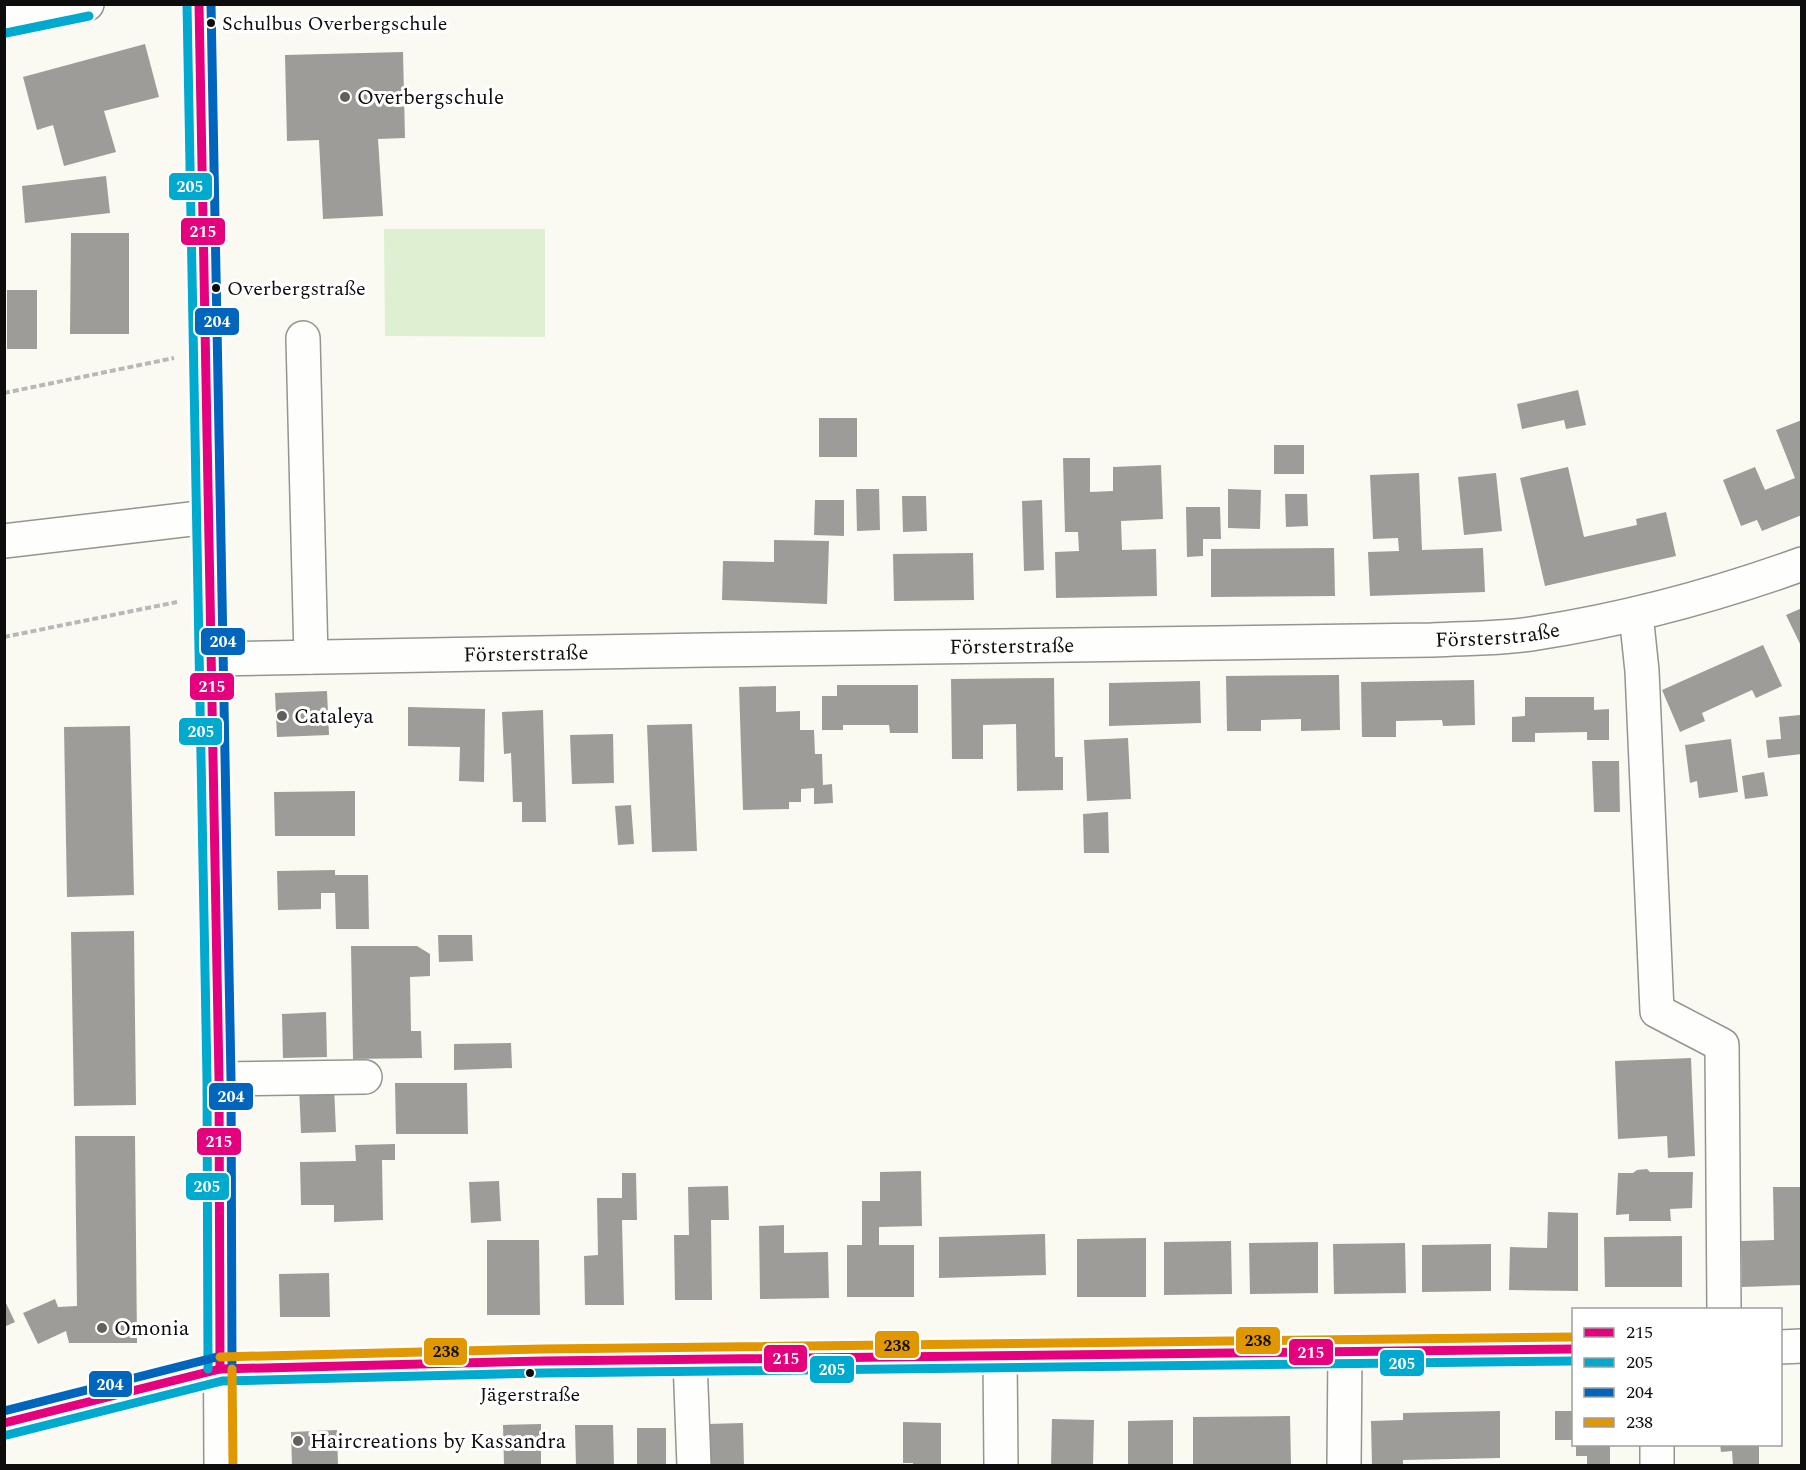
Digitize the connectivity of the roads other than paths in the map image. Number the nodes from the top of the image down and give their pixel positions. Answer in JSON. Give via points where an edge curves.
{"nodes":[{"id":1,"x":87,"y":4,"type":"edge"},
{"id":2,"x":199,"y":4,"type":"edge"},
{"id":3,"x":4,"y":21,"type":"edge"},
{"id":4,"x":303,"y":338,"type":"dead end"},
{"id":5,"x":208,"y":517,"type":"junction"},
{"id":6,"x":4,"y":541,"type":"edge"},
{"id":7,"x":1802,"y":564,"type":"edge"},
{"id":8,"x":1636,"y":614,"type":"junction"},
{"id":9,"x":311,"y":657,"type":"junction"},
{"id":10,"x":212,"y":659,"type":"junction"},
{"id":11,"x":365,"y":1077,"type":"dead end"},
{"id":12,"x":219,"y":1079,"type":"junction"},
{"id":13,"x":1724,"y":1308,"type":"edge"},
{"id":14,"x":1802,"y":1346,"type":"edge"},
{"id":15,"x":1782,"y":1347,"type":"edge"},
{"id":16,"x":1572,"y":1348,"type":"edge"},
{"id":17,"x":1345,"y":1351,"type":"junction"},
{"id":18,"x":1000,"y":1356,"type":"junction"},
{"id":19,"x":690,"y":1360,"type":"junction"},
{"id":20,"x":220,"y":1369,"type":"junction"},
{"id":21,"x":4,"y":1423,"type":"edge"},
{"id":22,"x":1657,"y":1446,"type":"edge"},
{"id":23,"x":221,"y":1466,"type":"edge"},
{"id":24,"x":694,"y":1466,"type":"edge"},
{"id":25,"x":1001,"y":1466,"type":"edge"},
{"id":26,"x":1344,"y":1466,"type":"edge"},
{"id":27,"x":1657,"y":1466,"type":"edge"}],
"edges":[{"from":1,"to":3,"type":"street"},
{"from":2,"to":5,"type":"street"},
{"from":4,"to":9,"type":"street"},
{"from":5,"to":6,"type":"street"},
{"from":5,"to":10,"type":"street"},
{"from":7,"to":8,"type":"street","name":"Försterstraße","via":[[1742,586]]},
{"from":8,"to":9,"type":"street","name":"Försterstraße","via":[[1535,634],[1432,640]]},
{"from":8,"to":13,"type":"street","via":[[1657,1011],[1722,1045]]},
{"from":9,"to":10,"type":"street","name":"Försterstraße"},
{"from":10,"to":12,"type":"street"},
{"from":11,"to":12,"type":"street"},
{"from":12,"to":20,"type":"street"},
{"from":14,"to":15,"type":"street"},
{"from":16,"to":17,"type":"street"},
{"from":17,"to":18,"type":"street"},
{"from":17,"to":26,"type":"street"},
{"from":18,"to":19,"type":"street"},
{"from":18,"to":25,"type":"street"},
{"from":19,"to":20,"type":"street"},
{"from":19,"to":24,"type":"street"},
{"from":20,"to":21,"type":"street"},
{"from":20,"to":23,"type":"street"},
{"from":22,"to":27,"type":"street"}]}
